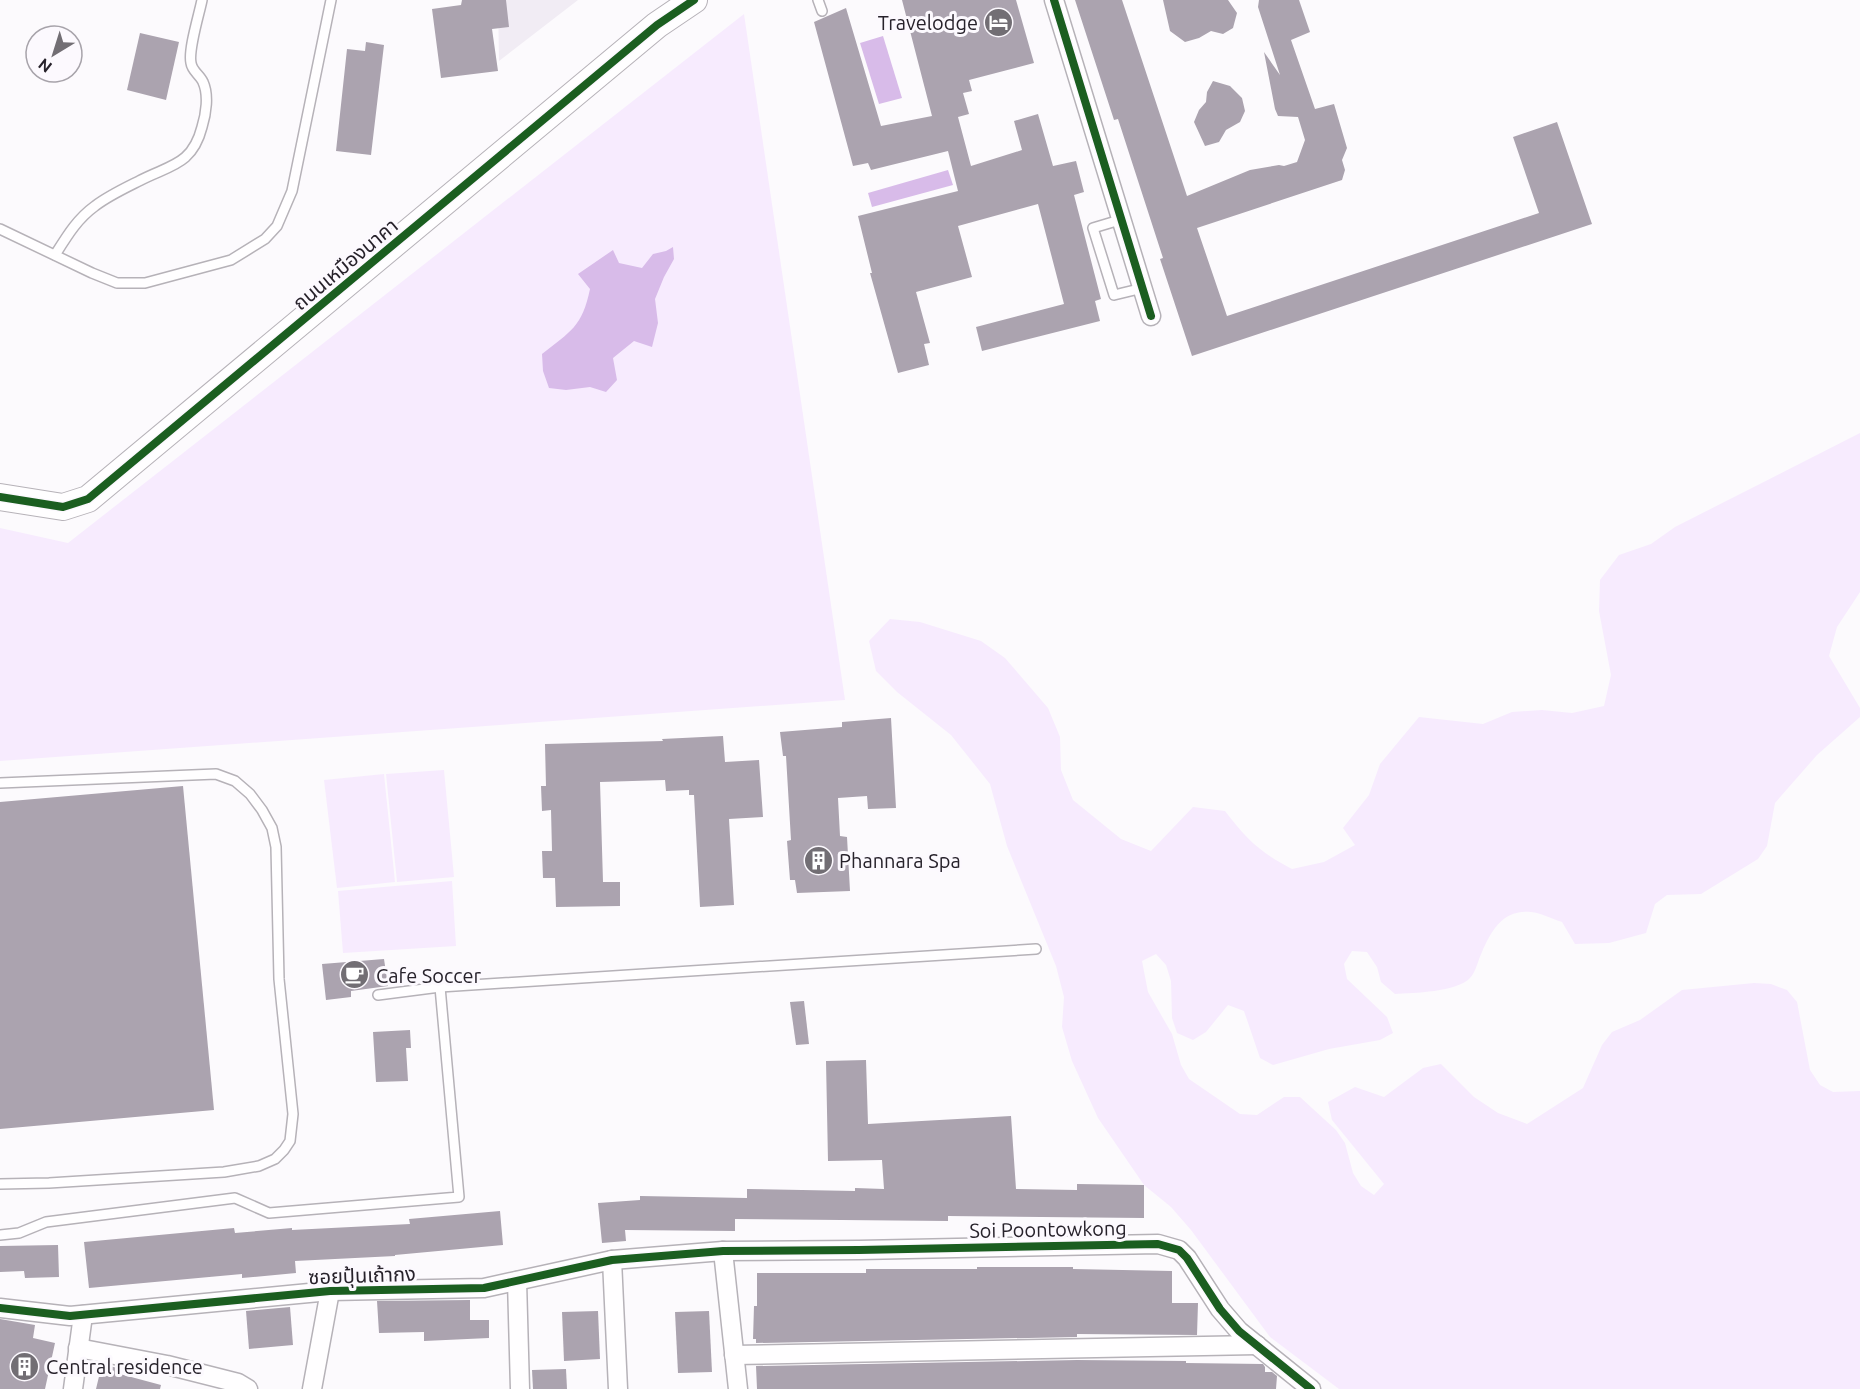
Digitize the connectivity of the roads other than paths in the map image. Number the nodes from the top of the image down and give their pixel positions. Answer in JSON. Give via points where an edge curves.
{"nodes":[{"id":1,"x":202,"y":0,"type":"edge"},
{"id":2,"x":331,"y":0,"type":"edge"},
{"id":3,"x":694,"y":0,"type":"edge"},
{"id":4,"x":819,"y":0,"type":"edge"},
{"id":5,"x":1054,"y":0,"type":"edge"},
{"id":6,"x":822,"y":11,"type":"dead end"},
{"id":7,"x":1123,"y":219,"type":"junction"},
{"id":8,"x":0,"y":229,"type":"edge"},
{"id":9,"x":55,"y":255,"type":"junction"},
{"id":10,"x":1143,"y":288,"type":"junction"},
{"id":11,"x":1151,"y":316,"type":"dead end"},
{"id":12,"x":0,"y":497,"type":"edge"},
{"id":13,"x":0,"y":783,"type":"edge"},
{"id":14,"x":1036,"y":950,"type":"dead end"},
{"id":15,"x":440,"y":987,"type":"junction"},
{"id":16,"x":378,"y":995,"type":"dead end"},
{"id":17,"x":0,"y":1184,"type":"edge"},
{"id":18,"x":0,"y":1235,"type":"edge"},
{"id":19,"x":723,"y":1251,"type":"junction"},
{"id":20,"x":612,"y":1260,"type":"junction"},
{"id":21,"x":517,"y":1281,"type":"junction"},
{"id":22,"x":330,"y":1291,"type":"junction"},
{"id":23,"x":0,"y":1308,"type":"edge"},
{"id":24,"x":83,"y":1315,"type":"junction"},
{"id":25,"x":1257,"y":1345,"type":"junction"},
{"id":26,"x":78,"y":1348,"type":"junction"},
{"id":27,"x":734,"y":1355,"type":"junction"},
{"id":28,"x":73,"y":1389,"type":"edge"},
{"id":29,"x":248,"y":1389,"type":"edge"},
{"id":30,"x":312,"y":1389,"type":"edge"},
{"id":31,"x":519,"y":1389,"type":"edge"},
{"id":32,"x":618,"y":1389,"type":"edge"},
{"id":33,"x":738,"y":1389,"type":"edge"},
{"id":34,"x":1311,"y":1389,"type":"edge"}],
"edges":[{"from":1,"to":9,"type":"lane","via":[[190,55],[207,98],[196,144],[174,166],[96,205],[75,224]]},
{"from":2,"to":9,"type":"lane","via":[[292,191],[277,226],[265,239],[231,260],[145,283],[117,283]]},
{"from":3,"to":12,"type":"street","name":"ถนนเหมืองนาคา","via":[[657,25],[88,499],[63,507]]},
{"from":4,"to":6,"type":"lane"},
{"from":5,"to":7,"type":"street"},
{"from":7,"to":10,"type":"street"},
{"from":7,"to":10,"type":"lane","via":[[1093,228],[1114,295]]},
{"from":8,"to":9,"type":"lane"},
{"from":10,"to":11,"type":"street"},
{"from":13,"to":17,"type":"lane","via":[[216,774],[250,794],[272,828],[276,848],[279,979],[293,1114],[290,1141],[275,1159],[259,1166],[224,1172]]},
{"from":14,"to":15,"type":"lane"},
{"from":15,"to":16,"type":"lane"},
{"from":15,"to":18,"type":"lane","via":[[459,1197],[269,1213],[235,1198],[46,1222],[20,1233]]},
{"from":19,"to":20,"type":"street","name":"ซอยปุ้นเถ้ากง"},
{"from":19,"to":25,"type":"street","name":"Soi Poontowkong","via":[[1158,1244],[1179,1250],[1187,1258],[1229,1321]]},
{"from":19,"to":27,"type":"street"},
{"from":20,"to":21,"type":"street","name":"ซอยปุ้นเถ้ากง"},
{"from":20,"to":32,"type":"street"},
{"from":21,"to":22,"type":"street","name":"ซอยปุ้นเถ้ากง","via":[[484,1288]]},
{"from":21,"to":31,"type":"street"},
{"from":22,"to":24,"type":"street","name":"ซอยปุ้นเถ้ากง"},
{"from":22,"to":30,"type":"street"},
{"from":23,"to":24,"type":"street","name":"ซอยปุ้นเถ้ากง"},
{"from":24,"to":26,"type":"street"},
{"from":25,"to":27,"type":"street"},
{"from":25,"to":34,"type":"street","name":"Soi Poontowkong"},
{"from":26,"to":28,"type":"street"},
{"from":26,"to":29,"type":"street","via":[[188,1370]]},
{"from":27,"to":33,"type":"street"}]}
